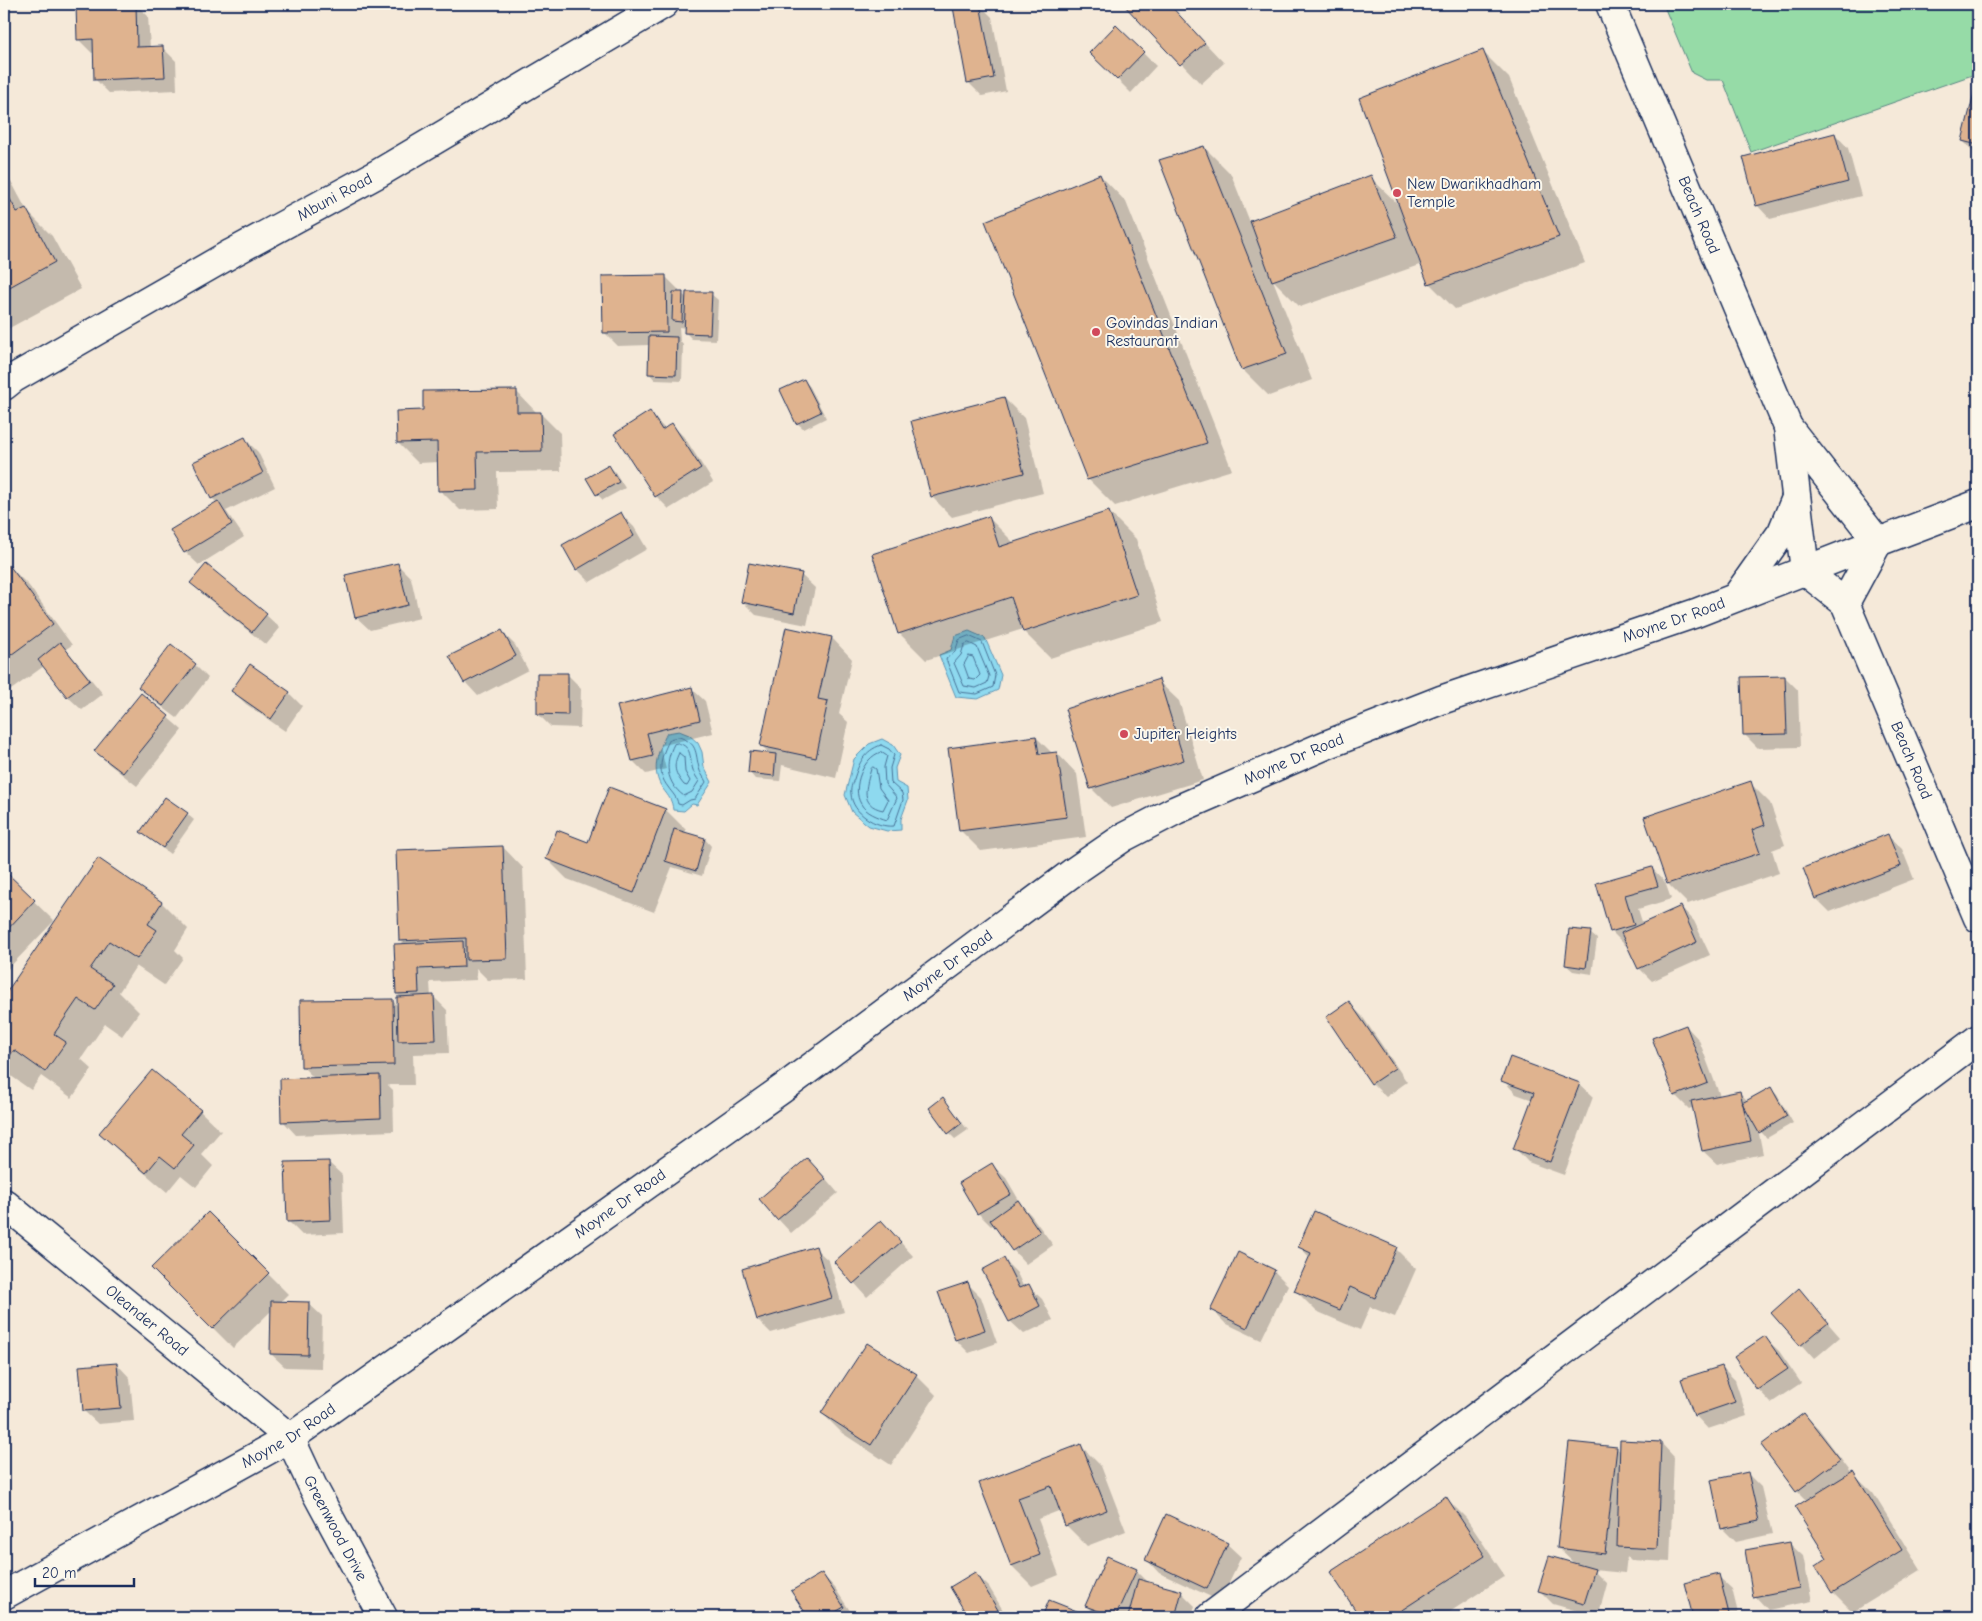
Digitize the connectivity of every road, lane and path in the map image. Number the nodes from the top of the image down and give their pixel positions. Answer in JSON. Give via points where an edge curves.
{"nodes":[{"id":1,"x":664,"y":4,"type":"edge"},
{"id":2,"x":1610,"y":4,"type":"edge"},
{"id":3,"x":4,"y":386,"type":"edge"},
{"id":4,"x":1788,"y":427,"type":"junction"},
{"id":5,"x":1796,"y":498,"type":"junction"},
{"id":6,"x":1978,"y":504,"type":"edge"},
{"id":7,"x":1878,"y":542,"type":"junction"},
{"id":8,"x":1805,"y":571,"type":"junction"},
{"id":9,"x":1736,"y":597,"type":"junction"},
{"id":10,"x":1845,"y":603,"type":"junction"},
{"id":11,"x":1978,"y":918,"type":"edge"},
{"id":12,"x":1978,"y":1039,"type":"edge"},
{"id":13,"x":4,"y":1203,"type":"edge"},
{"id":14,"x":290,"y":1438,"type":"junction"},
{"id":15,"x":4,"y":1595,"type":"edge"},
{"id":16,"x":383,"y":1617,"type":"edge"},
{"id":17,"x":1210,"y":1617,"type":"edge"}],
"edges":[{"from":1,"to":3,"type":"main road","name":"Mbuni Road","via":[[379,173],[232,253]]},
{"from":2,"to":4,"type":"main road","name":"Beach Road"},
{"from":4,"to":5,"type":"main road","name":"Beach Road"},
{"from":4,"to":7,"type":"main road","name":"Beach Road"},
{"from":5,"to":8,"type":"main road","name":"Beach Road"},
{"from":5,"to":9,"type":"main road","via":[[1782,532]]},
{"from":6,"to":7,"type":"main road","name":"Moyne Dr Road"},
{"from":7,"to":8,"type":"main road","name":"Moyne Dr Road"},
{"from":7,"to":10,"type":"main road"},
{"from":8,"to":9,"type":"main road","name":"Moyne Dr Road"},
{"from":8,"to":10,"type":"main road","name":"Beach Road"},
{"from":9,"to":14,"type":"main road","name":"Moyne Dr Road","via":[[1441,700],[1326,745],[1176,810],[1124,837],[782,1090]]},
{"from":10,"to":11,"type":"main road","name":"Beach Road"},
{"from":12,"to":17,"type":"main road"},
{"from":13,"to":14,"type":"main road","name":"Oleander Road"},
{"from":14,"to":15,"type":"main road","name":"Moyne Dr Road"},
{"from":14,"to":16,"type":"main road","name":"Greenwood Drive"}]}
